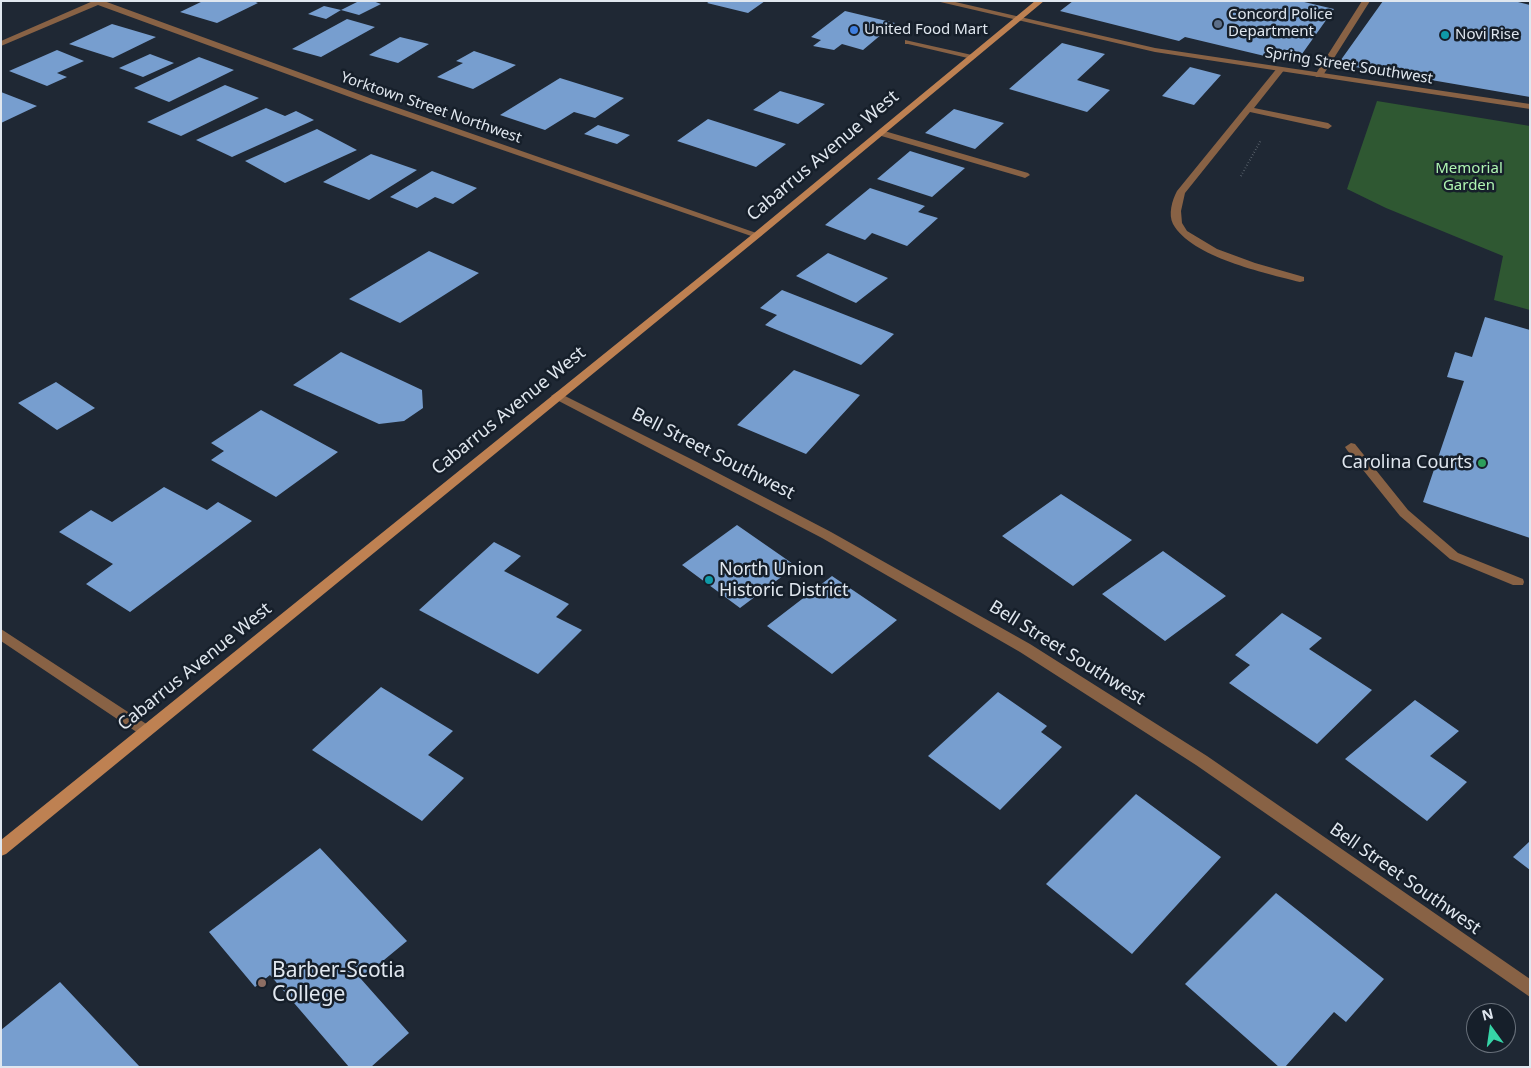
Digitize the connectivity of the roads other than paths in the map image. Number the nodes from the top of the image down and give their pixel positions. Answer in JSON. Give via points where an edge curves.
{"nodes":[{"id":1,"x":940,"y":1,"type":"edge"},
{"id":2,"x":1040,"y":1,"type":"edge"},
{"id":3,"x":1366,"y":1,"type":"edge"},
{"id":4,"x":98,"y":2,"type":"edge"},
{"id":5,"x":1018,"y":19,"type":"junction"},
{"id":6,"x":908,"y":42,"type":"dead end"},
{"id":7,"x":1,"y":44,"type":"edge"},
{"id":8,"x":972,"y":58,"type":"junction"},
{"id":9,"x":1281,"y":69,"type":"junction"},
{"id":10,"x":1319,"y":75,"type":"junction"},
{"id":11,"x":1530,"y":107,"type":"edge"},
{"id":12,"x":1248,"y":109,"type":"junction"},
{"id":13,"x":1328,"y":126,"type":"dead end"},
{"id":14,"x":881,"y":133,"type":"junction"},
{"id":15,"x":1025,"y":175,"type":"dead end"},
{"id":16,"x":757,"y":235,"type":"junction"},
{"id":17,"x":1300,"y":279,"type":"dead end"},
{"id":18,"x":557,"y":396,"type":"junction"},
{"id":19,"x":1351,"y":448,"type":"dead end"},
{"id":20,"x":1518,"y":582,"type":"dead end"},
{"id":21,"x":1,"y":634,"type":"edge"},
{"id":22,"x":146,"y":731,"type":"junction"},
{"id":23,"x":1,"y":850,"type":"edge"},
{"id":24,"x":1530,"y":988,"type":"edge"}],
"edges":[{"from":1,"to":5,"type":"street","name":"Spring Street Southwest"},
{"from":2,"to":5,"type":"main road","name":"Cabarrus Avenue West"},
{"from":3,"to":10,"type":"street"},
{"from":4,"to":7,"type":"street"},
{"from":4,"to":16,"type":"street","name":"Yorktown Street Northwest","via":[[361,98]]},
{"from":5,"to":8,"type":"main road","name":"Cabarrus Avenue West"},
{"from":5,"to":9,"type":"street","name":"Spring Street Southwest","via":[[1156,50]]},
{"from":6,"to":8,"type":"street"},
{"from":8,"to":14,"type":"main road","name":"Cabarrus Avenue West"},
{"from":9,"to":10,"type":"street","name":"Spring Street Southwest"},
{"from":9,"to":12,"type":"street"},
{"from":10,"to":11,"type":"street","name":"Spring Street Southwest"},
{"from":12,"to":13,"type":"street"},
{"from":12,"to":17,"type":"street","via":[[1180,193],[1177,224],[1189,237],[1212,252]]},
{"from":14,"to":15,"type":"street"},
{"from":14,"to":16,"type":"main road","name":"Cabarrus Avenue West"},
{"from":16,"to":18,"type":"main road","name":"Cabarrus Avenue West"},
{"from":18,"to":22,"type":"main road","name":"Cabarrus Avenue West"},
{"from":18,"to":24,"type":"street","name":"Bell Street Southwest","via":[[756,497],[1091,688]]},
{"from":19,"to":20,"type":"street","via":[[1404,513],[1454,556]]},
{"from":21,"to":22,"type":"street"},
{"from":22,"to":23,"type":"main road","name":"Cabarrus Avenue West"}]}
